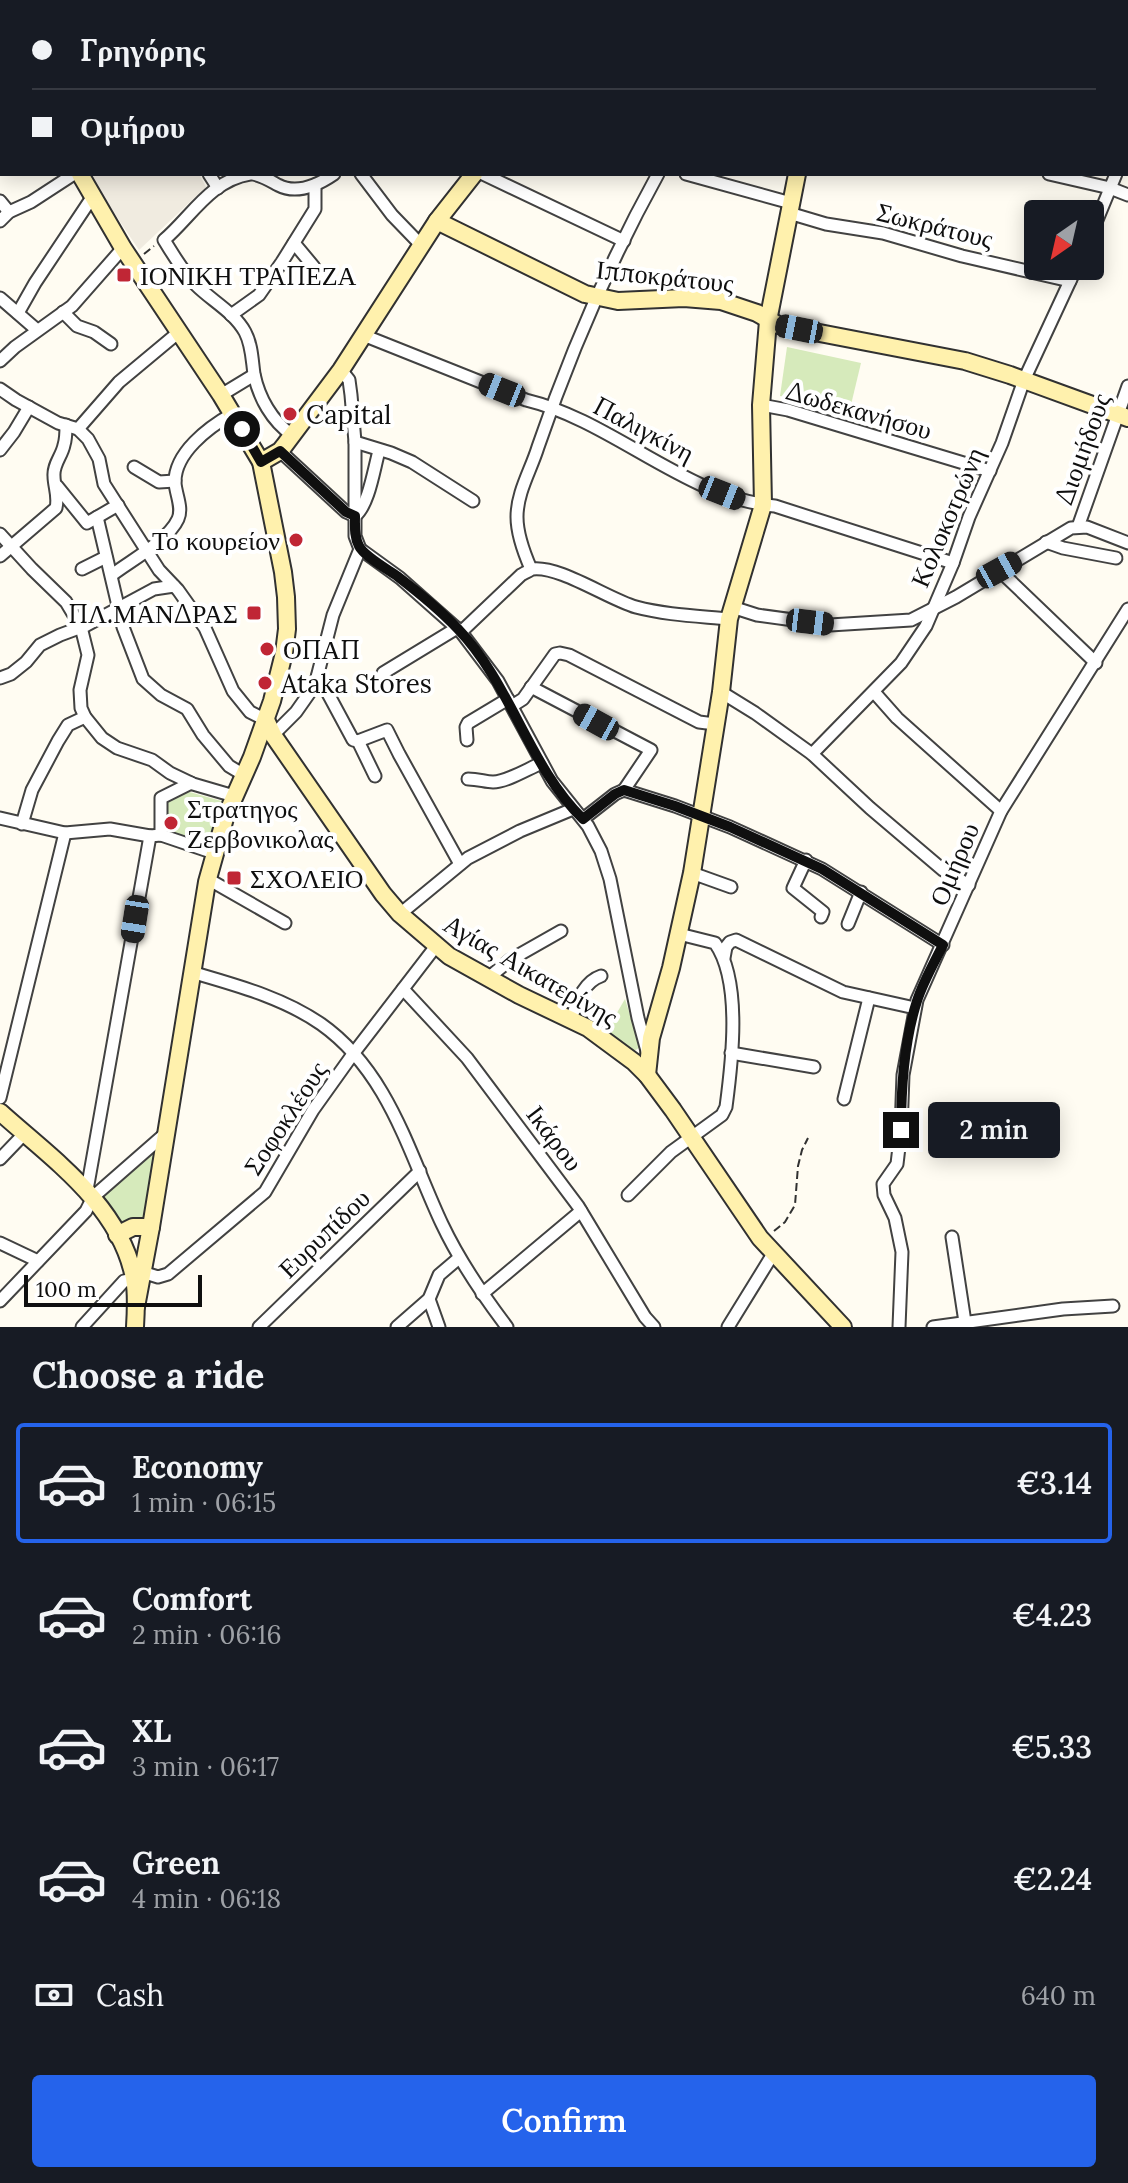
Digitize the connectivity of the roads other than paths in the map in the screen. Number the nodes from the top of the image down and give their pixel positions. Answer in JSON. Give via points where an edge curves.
{"nodes":[{"id":1,"x":71,"y":176,"type":"edge"},
{"id":2,"x":81,"y":176,"type":"edge"},
{"id":3,"x":210,"y":176,"type":"edge"},
{"id":4,"x":248,"y":176,"type":"edge"},
{"id":5,"x":260,"y":176,"type":"edge"},
{"id":6,"x":331,"y":176,"type":"edge"},
{"id":7,"x":363,"y":176,"type":"edge"},
{"id":8,"x":472,"y":176,"type":"edge"},
{"id":9,"x":487,"y":176,"type":"edge"},
{"id":10,"x":657,"y":176,"type":"edge"},
{"id":11,"x":692,"y":176,"type":"edge"},
{"id":12,"x":797,"y":176,"type":"edge"},
{"id":13,"x":1058,"y":176,"type":"edge"},
{"id":14,"x":1115,"y":176,"type":"edge"},
{"id":15,"x":315,"y":185,"type":"junction"},
{"id":16,"x":218,"y":188,"type":"junction"},
{"id":17,"x":1110,"y":188,"type":"junction"},
{"id":18,"x":1128,"y":195,"type":"edge"},
{"id":19,"x":93,"y":196,"type":"junction"},
{"id":20,"x":0,"y":201,"type":"edge"},
{"id":21,"x":1104,"y":203,"type":"edge"},
{"id":22,"x":790,"y":208,"type":"junction"},
{"id":23,"x":5,"y":216,"type":"edge"},
{"id":24,"x":437,"y":221,"type":"junction"},
{"id":25,"x":624,"y":241,"type":"junction"},
{"id":26,"x":294,"y":243,"type":"junction"},
{"id":27,"x":421,"y":245,"type":"junction"},
{"id":28,"x":123,"y":248,"type":"junction"},
{"id":29,"x":314,"y":267,"type":"dead end"},
{"id":30,"x":1070,"y":281,"type":"joint"},
{"id":31,"x":596,"y":297,"type":"junction"},
{"id":32,"x":0,"y":298,"type":"edge"},
{"id":33,"x":63,"y":312,"type":"junction"},
{"id":34,"x":18,"y":313,"type":"junction"},
{"id":35,"x":231,"y":315,"type":"junction"},
{"id":36,"x":768,"y":321,"type":"junction"},
{"id":37,"x":37,"y":330,"type":"junction"},
{"id":38,"x":179,"y":332,"type":"junction"},
{"id":39,"x":363,"y":335,"type":"junction"},
{"id":40,"x":111,"y":344,"type":"dead end"},
{"id":41,"x":0,"y":361,"type":"edge"},
{"id":42,"x":341,"y":370,"type":"junction"},
{"id":43,"x":254,"y":375,"type":"junction"},
{"id":44,"x":1024,"y":380,"type":"junction"},
{"id":45,"x":1128,"y":386,"type":"edge"},
{"id":46,"x":0,"y":389,"type":"edge"},
{"id":47,"x":221,"y":395,"type":"junction"},
{"id":48,"x":761,"y":405,"type":"junction"},
{"id":49,"x":551,"y":406,"type":"junction"},
{"id":50,"x":29,"y":407,"type":"junction"},
{"id":51,"x":232,"y":414,"type":"junction"},
{"id":52,"x":1123,"y":416,"type":"edge"},
{"id":53,"x":72,"y":427,"type":"junction"},
{"id":54,"x":292,"y":435,"type":"junction"},
{"id":55,"x":355,"y":442,"type":"junction"},
{"id":56,"x":0,"y":450,"type":"edge"},
{"id":57,"x":280,"y":451,"type":"junction"},
{"id":58,"x":379,"y":451,"type":"junction"},
{"id":59,"x":261,"y":462,"type":"junction"},
{"id":60,"x":134,"y":467,"type":"dead end"},
{"id":61,"x":990,"y":471,"type":"junction"},
{"id":62,"x":175,"y":481,"type":"junction"},
{"id":63,"x":57,"y":486,"type":"junction"},
{"id":64,"x":473,"y":501,"type":"dead end"},
{"id":65,"x":118,"y":505,"type":"junction"},
{"id":66,"x":763,"y":505,"type":"junction"},
{"id":67,"x":355,"y":516,"type":"junction"},
{"id":68,"x":97,"y":517,"type":"junction"},
{"id":69,"x":1078,"y":527,"type":"junction"},
{"id":70,"x":0,"y":534,"type":"edge"},
{"id":71,"x":1046,"y":542,"type":"junction"},
{"id":72,"x":1128,"y":543,"type":"edge"},
{"id":73,"x":11,"y":547,"type":"junction"},
{"id":74,"x":147,"y":549,"type":"junction"},
{"id":75,"x":360,"y":549,"type":"junction"},
{"id":76,"x":0,"y":556,"type":"edge"},
{"id":77,"x":106,"y":557,"type":"junction"},
{"id":78,"x":1116,"y":558,"type":"dead end"},
{"id":79,"x":953,"y":563,"type":"junction"},
{"id":80,"x":82,"y":569,"type":"dead end"},
{"id":81,"x":531,"y":569,"type":"junction"},
{"id":82,"x":999,"y":570,"type":"junction"},
{"id":83,"x":112,"y":575,"type":"junction"},
{"id":84,"x":174,"y":586,"type":"junction"},
{"id":85,"x":120,"y":609,"type":"junction"},
{"id":86,"x":932,"y":609,"type":"junction"},
{"id":87,"x":1128,"y":609,"type":"edge"},
{"id":88,"x":730,"y":613,"type":"junction"},
{"id":89,"x":81,"y":627,"type":"junction"},
{"id":90,"x":459,"y":630,"type":"junction"},
{"id":91,"x":1096,"y":663,"type":"junction"},
{"id":92,"x":383,"y":673,"type":"dead end"},
{"id":93,"x":318,"y":675,"type":"junction"},
{"id":94,"x":0,"y":678,"type":"edge"},
{"id":95,"x":531,"y":687,"type":"junction"},
{"id":96,"x":721,"y":692,"type":"junction"},
{"id":97,"x":874,"y":692,"type":"junction"},
{"id":98,"x":510,"y":702,"type":"junction"},
{"id":99,"x":85,"y":717,"type":"junction"},
{"id":100,"x":715,"y":724,"type":"junction"},
{"id":101,"x":270,"y":728,"type":"junction"},
{"id":102,"x":467,"y":740,"type":"dead end"},
{"id":103,"x":358,"y":741,"type":"junction"},
{"id":104,"x":812,"y":754,"type":"junction"},
{"id":105,"x":542,"y":763,"type":"junction"},
{"id":106,"x":244,"y":775,"type":"junction"},
{"id":107,"x":375,"y":776,"type":"dead end"},
{"id":108,"x":468,"y":779,"type":"dead end"},
{"id":109,"x":191,"y":783,"type":"junction"},
{"id":110,"x":624,"y":790,"type":"junction"},
{"id":111,"x":234,"y":796,"type":"junction"},
{"id":112,"x":573,"y":809,"type":"junction"},
{"id":113,"x":1001,"y":811,"type":"junction"},
{"id":114,"x":701,"y":816,"type":"junction"},
{"id":115,"x":0,"y":818,"type":"edge"},
{"id":116,"x":583,"y":819,"type":"junction"},
{"id":117,"x":22,"y":824,"type":"junction"},
{"id":118,"x":65,"y":833,"type":"junction"},
{"id":119,"x":156,"y":835,"type":"junction"},
{"id":120,"x":214,"y":853,"type":"junction"},
{"id":121,"x":806,"y":860,"type":"junction"},
{"id":122,"x":460,"y":864,"type":"junction"},
{"id":123,"x":692,"y":873,"type":"junction"},
{"id":124,"x":208,"y":879,"type":"junction"},
{"id":125,"x":969,"y":885,"type":"junction"},
{"id":126,"x":731,"y":887,"type":"dead end"},
{"id":127,"x":861,"y":892,"type":"junction"},
{"id":128,"x":400,"y":914,"type":"junction"},
{"id":129,"x":821,"y":917,"type":"dead end"},
{"id":130,"x":285,"y":923,"type":"dead end"},
{"id":131,"x":848,"y":924,"type":"dead end"},
{"id":132,"x":561,"y":931,"type":"dead end"},
{"id":133,"x":679,"y":934,"type":"junction"},
{"id":134,"x":943,"y":945,"type":"junction"},
{"id":135,"x":436,"y":946,"type":"junction"},
{"id":136,"x":724,"y":959,"type":"junction"},
{"id":137,"x":191,"y":972,"type":"junction"},
{"id":138,"x":601,"y":976,"type":"dead end"},
{"id":139,"x":487,"y":979,"type":"junction"},
{"id":140,"x":403,"y":989,"type":"junction"},
{"id":141,"x":869,"y":998,"type":"junction"},
{"id":142,"x":915,"y":1008,"type":"junction"},
{"id":143,"x":571,"y":1019,"type":"junction"},
{"id":144,"x":731,"y":1053,"type":"junction"},
{"id":145,"x":353,"y":1054,"type":"junction"},
{"id":146,"x":648,"y":1056,"type":"junction"},
{"id":147,"x":814,"y":1067,"type":"dead end"},
{"id":148,"x":647,"y":1075,"type":"junction"},
{"id":149,"x":0,"y":1098,"type":"edge"},
{"id":150,"x":844,"y":1099,"type":"dead end"},
{"id":151,"x":0,"y":1112,"type":"edge"},
{"id":152,"x":24,"y":1134,"type":"junction"},
{"id":153,"x":165,"y":1134,"type":"junction"},
{"id":154,"x":692,"y":1136,"type":"junction"},
{"id":155,"x":0,"y":1159,"type":"edge"},
{"id":156,"x":420,"y":1171,"type":"junction"},
{"id":157,"x":90,"y":1194,"type":"junction"},
{"id":158,"x":628,"y":1195,"type":"dead end"},
{"id":159,"x":581,"y":1211,"type":"junction"},
{"id":160,"x":151,"y":1227,"type":"junction"},
{"id":161,"x":117,"y":1235,"type":"junction"},
{"id":162,"x":952,"y":1237,"type":"dead end"},
{"id":163,"x":0,"y":1243,"type":"edge"},
{"id":164,"x":773,"y":1254,"type":"junction"},
{"id":165,"x":459,"y":1258,"type":"junction"},
{"id":166,"x":38,"y":1261,"type":"junction"},
{"id":167,"x":138,"y":1275,"type":"junction"},
{"id":168,"x":482,"y":1294,"type":"junction"},
{"id":169,"x":429,"y":1299,"type":"junction"},
{"id":170,"x":0,"y":1301,"type":"edge"},
{"id":171,"x":1113,"y":1306,"type":"dead end"},
{"id":172,"x":965,"y":1322,"type":"junction"},
{"id":173,"x":262,"y":1326,"type":"edge"},
{"id":174,"x":82,"y":1327,"type":"edge"},
{"id":175,"x":135,"y":1327,"type":"edge"},
{"id":176,"x":397,"y":1327,"type":"edge"},
{"id":177,"x":439,"y":1327,"type":"edge"},
{"id":178,"x":507,"y":1327,"type":"edge"},
{"id":179,"x":654,"y":1327,"type":"edge"},
{"id":180,"x":728,"y":1327,"type":"edge"},
{"id":181,"x":843,"y":1327,"type":"edge"},
{"id":182,"x":899,"y":1327,"type":"edge"},
{"id":183,"x":933,"y":1327,"type":"edge"}],
"edges":[{"from":1,"to":23,"type":"street"},
{"from":2,"to":19,"type":"street"},
{"from":3,"to":16,"type":"street"},
{"from":4,"to":16,"type":"street"},
{"from":5,"to":15,"type":"street","via":[[291,189]]},
{"from":6,"to":15,"type":"street"},
{"from":7,"to":27,"type":"street"},
{"from":8,"to":24,"type":"street"},
{"from":9,"to":25,"type":"street"},
{"from":10,"to":25,"type":"street"},
{"from":11,"to":22,"type":"street","name":"Σωκράτους"},
{"from":12,"to":22,"type":"street"},
{"from":13,"to":17,"type":"street"},
{"from":14,"to":17,"type":"street"},
{"from":15,"to":26,"type":"street","via":[[315,209]]},
{"from":16,"to":35,"type":"street","via":[[164,240],[195,284]]},
{"from":17,"to":18,"type":"street"},
{"from":17,"to":21,"type":"street"},
{"from":19,"to":28,"type":"street"},
{"from":19,"to":34,"type":"street"},
{"from":20,"to":23,"type":"street"},
{"from":22,"to":30,"type":"street","name":"Σωκράτους","via":[[826,224],[883,233]]},
{"from":22,"to":36,"type":"street"},
{"from":24,"to":27,"type":"street"},
{"from":24,"to":31,"type":"street","name":"Ιπποκράτους"},
{"from":25,"to":31,"type":"street"},
{"from":26,"to":29,"type":"street"},
{"from":26,"to":35,"type":"street","via":[[266,288]]},
{"from":27,"to":39,"type":"street"},
{"from":28,"to":33,"type":"street"},
{"from":28,"to":38,"type":"street"},
{"from":30,"to":44,"type":"street","name":"Κολοκοτρώνη"},
{"from":31,"to":36,"type":"street","name":"Ιπποκράτους","via":[[721,301]]},
{"from":31,"to":49,"type":"street"},
{"from":32,"to":34,"type":"street"},
{"from":33,"to":37,"type":"street"},
{"from":33,"to":40,"type":"street"},
{"from":34,"to":37,"type":"street"},
{"from":35,"to":43,"type":"street","via":[[247,335]]},
{"from":36,"to":44,"type":"street","name":"Ιπποκράτους","via":[[965,361]]},
{"from":36,"to":48,"type":"street"},
{"from":37,"to":41,"type":"street"},
{"from":38,"to":47,"type":"street"},
{"from":38,"to":53,"type":"street"},
{"from":39,"to":42,"type":"street"},
{"from":39,"to":49,"type":"street","name":"Παλιγκίνη"},
{"from":42,"to":54,"type":"street"},
{"from":42,"to":55,"type":"street","via":[[349,380]]},
{"from":43,"to":47,"type":"street"},
{"from":43,"to":54,"type":"street","via":[[272,415]]},
{"from":44,"to":52,"type":"street","name":"Ιπποκράτους"},
{"from":44,"to":61,"type":"street","name":"Κολοκοτρώνη"},
{"from":45,"to":52,"type":"street","name":"Διομήδους"},
{"from":46,"to":50,"type":"street"},
{"from":47,"to":51,"type":"street"},
{"from":48,"to":61,"type":"street","name":"Δωδεκανήσου"},
{"from":48,"to":66,"type":"street"},
{"from":49,"to":66,"type":"street","name":"Παλιγκίνη","via":[[679,474],[746,503]]},
{"from":49,"to":81,"type":"street","via":[[519,498],[518,531]]},
{"from":50,"to":53,"type":"street"},
{"from":50,"to":56,"type":"street"},
{"from":51,"to":59,"type":"street"},
{"from":51,"to":62,"type":"street","via":[[195,441]]},
{"from":52,"to":69,"type":"street","name":"Διομήδους"},
{"from":53,"to":63,"type":"street","via":[[55,466]]},
{"from":53,"to":65,"type":"street","via":[[94,447],[104,484]]},
{"from":54,"to":57,"type":"street"},
{"from":55,"to":58,"type":"street"},
{"from":55,"to":67,"type":"street"},
{"from":57,"to":59,"type":"street"},
{"from":57,"to":67,"type":"street"},
{"from":58,"to":64,"type":"street","via":[[412,462]]},
{"from":58,"to":67,"type":"street","via":[[365,502]]},
{"from":59,"to":101,"type":"street","via":[[283,572],[286,618]]},
{"from":60,"to":62,"type":"street","via":[[159,482]]},
{"from":61,"to":79,"type":"street","name":"Κολοκοτρώνη"},
{"from":62,"to":74,"type":"street","via":[[179,517]]},
{"from":63,"to":68,"type":"street","via":[[87,523]]},
{"from":63,"to":73,"type":"street","via":[[56,508]]},
{"from":65,"to":68,"type":"street"},
{"from":65,"to":74,"type":"street"},
{"from":66,"to":79,"type":"street","name":"Παλιγκίνη"},
{"from":66,"to":88,"type":"street"},
{"from":67,"to":75,"type":"street"},
{"from":68,"to":77,"type":"street"},
{"from":69,"to":71,"type":"street"},
{"from":69,"to":72,"type":"street"},
{"from":70,"to":73,"type":"street"},
{"from":71,"to":78,"type":"street"},
{"from":71,"to":82,"type":"street"},
{"from":73,"to":76,"type":"street"},
{"from":73,"to":89,"type":"street","via":[[66,602]]},
{"from":74,"to":83,"type":"street"},
{"from":74,"to":84,"type":"street"},
{"from":75,"to":90,"type":"street"},
{"from":75,"to":93,"type":"street","via":[[333,615]]},
{"from":77,"to":80,"type":"street"},
{"from":77,"to":83,"type":"street"},
{"from":79,"to":86,"type":"street","name":"Κολοκοτρώνη"},
{"from":81,"to":88,"type":"street","via":[[564,575],[637,607],[669,614]]},
{"from":81,"to":90,"type":"street"},
{"from":82,"to":86,"type":"street"},
{"from":82,"to":91,"type":"street"},
{"from":83,"to":85,"type":"street"},
{"from":84,"to":85,"type":"street","via":[[154,589]]},
{"from":84,"to":101,"type":"street","via":[[205,628],[233,691]]},
{"from":85,"to":89,"type":"street"},
{"from":85,"to":106,"type":"street","via":[[143,679],[187,709],[218,754]]},
{"from":86,"to":88,"type":"street","via":[[911,620],[830,625]]},
{"from":86,"to":97,"type":"street","name":"Κολοκοτρώνη","via":[[915,645]]},
{"from":87,"to":91,"type":"street","name":"Ομήρου"},
{"from":88,"to":96,"type":"street"},
{"from":89,"to":94,"type":"street","via":[[40,645],[26,662]]},
{"from":89,"to":99,"type":"street","via":[[88,649],[80,690]]},
{"from":90,"to":92,"type":"street"},
{"from":90,"to":98,"type":"street"},
{"from":91,"to":113,"type":"street","name":"Ομήρου"},
{"from":93,"to":101,"type":"street","via":[[296,712]]},
{"from":93,"to":103,"type":"street","via":[[348,733]]},
{"from":95,"to":98,"type":"street","via":[[523,699]]},
{"from":95,"to":100,"type":"street","via":[[560,653],[699,722]]},
{"from":95,"to":110,"type":"street","via":[[651,750]]},
{"from":96,"to":100,"type":"street"},
{"from":96,"to":104,"type":"street"},
{"from":97,"to":104,"type":"street","name":"Κολοκοτρώνη"},
{"from":97,"to":113,"type":"street"},
{"from":98,"to":102,"type":"street","via":[[468,723]]},
{"from":98,"to":105,"type":"street"},
{"from":99,"to":109,"type":"street","via":[[110,745],[152,760]]},
{"from":99,"to":117,"type":"street","via":[[68,725],[58,741],[32,790]]},
{"from":100,"to":114,"type":"street"},
{"from":101,"to":106,"type":"street"},
{"from":101,"to":128,"type":"street","name":"Αγίας Αικατερίνης"},
{"from":103,"to":107,"type":"street"},
{"from":103,"to":122,"type":"street","via":[[387,730]]},
{"from":104,"to":125,"type":"street","via":[[943,870]]},
{"from":105,"to":108,"type":"street","via":[[490,783]]},
{"from":105,"to":112,"type":"street"},
{"from":106,"to":111,"type":"street"},
{"from":109,"to":111,"type":"street"},
{"from":109,"to":119,"type":"street","via":[[161,798]]},
{"from":110,"to":114,"type":"street"},
{"from":110,"to":116,"type":"street"},
{"from":111,"to":120,"type":"street"},
{"from":112,"to":116,"type":"street"},
{"from":112,"to":122,"type":"street"},
{"from":113,"to":125,"type":"street","name":"Ομήρου"},
{"from":114,"to":121,"type":"street"},
{"from":114,"to":123,"type":"street"},
{"from":115,"to":117,"type":"street"},
{"from":116,"to":146,"type":"street","via":[[610,879]]},
{"from":117,"to":118,"type":"street"},
{"from":118,"to":119,"type":"street","via":[[110,829]]},
{"from":118,"to":149,"type":"street"},
{"from":119,"to":120,"type":"street"},
{"from":119,"to":157,"type":"street"},
{"from":120,"to":124,"type":"street"},
{"from":121,"to":127,"type":"street"},
{"from":121,"to":129,"type":"street","via":[[793,888],[823,912]]},
{"from":122,"to":128,"type":"street"},
{"from":123,"to":126,"type":"street"},
{"from":123,"to":133,"type":"street"},
{"from":124,"to":130,"type":"street"},
{"from":124,"to":137,"type":"street"},
{"from":125,"to":134,"type":"street","name":"Ομήρου"},
{"from":127,"to":131,"type":"street"},
{"from":127,"to":134,"type":"street"},
{"from":128,"to":135,"type":"street","name":"Αγίας Αικατερίνης"},
{"from":132,"to":139,"type":"street"},
{"from":133,"to":136,"type":"street","via":[[715,943]]},
{"from":133,"to":146,"type":"street"},
{"from":134,"to":142,"type":"street","name":"Ομήρου"},
{"from":135,"to":139,"type":"street","name":"Αγίας Αικατερίνης"},
{"from":135,"to":140,"type":"street","name":"Σοφοκλέους"},
{"from":136,"to":141,"type":"street","via":[[726,947],[736,940],[843,992]]},
{"from":136,"to":144,"type":"street","via":[[732,1002]]},
{"from":137,"to":145,"type":"street","via":[[299,1011]]},
{"from":137,"to":153,"type":"street"},
{"from":138,"to":143,"type":"street","via":[[587,986]]},
{"from":139,"to":143,"type":"street","name":"Αγίας Αικατερίνης"},
{"from":140,"to":145,"type":"street","name":"Σοφοκλέους"},
{"from":140,"to":159,"type":"street","name":"Ικάρου","via":[[467,1058]]},
{"from":141,"to":142,"type":"street"},
{"from":141,"to":150,"type":"street"},
{"from":142,"to":182,"type":"street","name":"Ομήρου","via":[[903,1075],[897,1164],[883,1184],[902,1252]]},
{"from":143,"to":148,"type":"street","name":"Αγίας Αικατερίνης"},
{"from":144,"to":147,"type":"street"},
{"from":144,"to":154,"type":"street","via":[[726,1107]]},
{"from":145,"to":156,"type":"street","via":[[390,1105]]},
{"from":145,"to":167,"type":"street","name":"Σοφοκλέους","via":[[265,1192],[168,1274]]},
{"from":146,"to":148,"type":"street"},
{"from":148,"to":154,"type":"street","name":"Αγίας Αικατερίνης"},
{"from":151,"to":152,"type":"street"},
{"from":152,"to":155,"type":"street"},
{"from":152,"to":157,"type":"street"},
{"from":153,"to":157,"type":"street"},
{"from":153,"to":160,"type":"street"},
{"from":154,"to":158,"type":"street"},
{"from":154,"to":164,"type":"street","name":"Αγίας Αικατερίνης"},
{"from":156,"to":165,"type":"street"},
{"from":156,"to":173,"type":"street","name":"Ευρυπίδου"},
{"from":157,"to":161,"type":"street"},
{"from":157,"to":166,"type":"street","via":[[86,1211]]},
{"from":159,"to":168,"type":"street"},
{"from":159,"to":179,"type":"street","name":"Ικάρου"},
{"from":160,"to":161,"type":"street","via":[[133,1227]]},
{"from":160,"to":167,"type":"street"},
{"from":161,"to":167,"type":"street"},
{"from":162,"to":172,"type":"street"},
{"from":163,"to":166,"type":"street"},
{"from":164,"to":180,"type":"street"},
{"from":164,"to":181,"type":"street","name":"Αγίας Αικατερίνης"},
{"from":165,"to":168,"type":"street"},
{"from":165,"to":169,"type":"street","via":[[439,1275]]},
{"from":166,"to":170,"type":"street"},
{"from":167,"to":174,"type":"street","via":[[124,1281]]},
{"from":167,"to":175,"type":"street"},
{"from":168,"to":178,"type":"street"},
{"from":169,"to":176,"type":"street"},
{"from":169,"to":177,"type":"street"},
{"from":171,"to":172,"type":"street"},
{"from":172,"to":183,"type":"street"}]}
